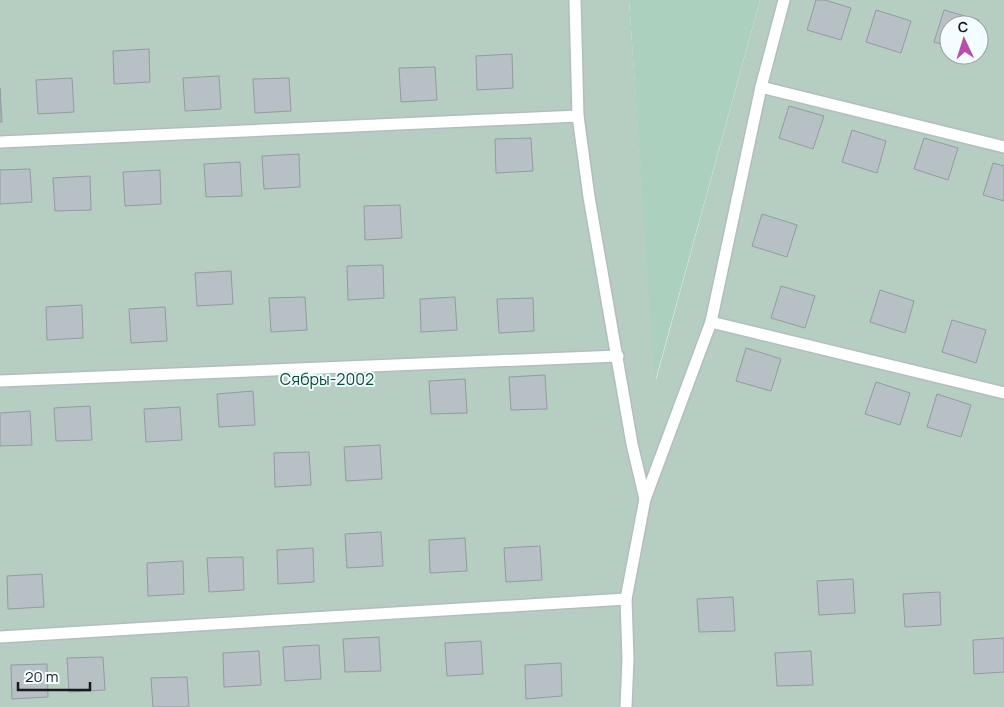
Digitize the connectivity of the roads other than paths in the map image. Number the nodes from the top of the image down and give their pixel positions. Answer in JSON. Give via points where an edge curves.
{"nodes":[{"id":1,"x":575,"y":0,"type":"edge"},
{"id":2,"x":784,"y":0,"type":"edge"},
{"id":3,"x":761,"y":87,"type":"junction"},
{"id":4,"x":578,"y":116,"type":"junction"},
{"id":5,"x":0,"y":142,"type":"edge"},
{"id":6,"x":1004,"y":147,"type":"edge"},
{"id":7,"x":710,"y":322,"type":"junction"},
{"id":8,"x":618,"y":356,"type":"junction"},
{"id":9,"x":0,"y":381,"type":"edge"},
{"id":10,"x":1004,"y":393,"type":"edge"},
{"id":11,"x":645,"y":500,"type":"junction"},
{"id":12,"x":626,"y":599,"type":"junction"},
{"id":13,"x":0,"y":637,"type":"edge"},
{"id":14,"x":626,"y":707,"type":"edge"}],
"edges":[{"from":1,"to":4,"type":"lane"},
{"from":2,"to":3,"type":"lane"},
{"from":3,"to":6,"type":"lane"},
{"from":3,"to":7,"type":"lane"},
{"from":4,"to":5,"type":"lane"},
{"from":4,"to":8,"type":"lane"},
{"from":7,"to":10,"type":"lane"},
{"from":7,"to":11,"type":"lane"},
{"from":8,"to":9,"type":"lane"},
{"from":8,"to":11,"type":"lane"},
{"from":11,"to":12,"type":"lane"},
{"from":12,"to":13,"type":"lane"},
{"from":12,"to":14,"type":"lane"}]}
